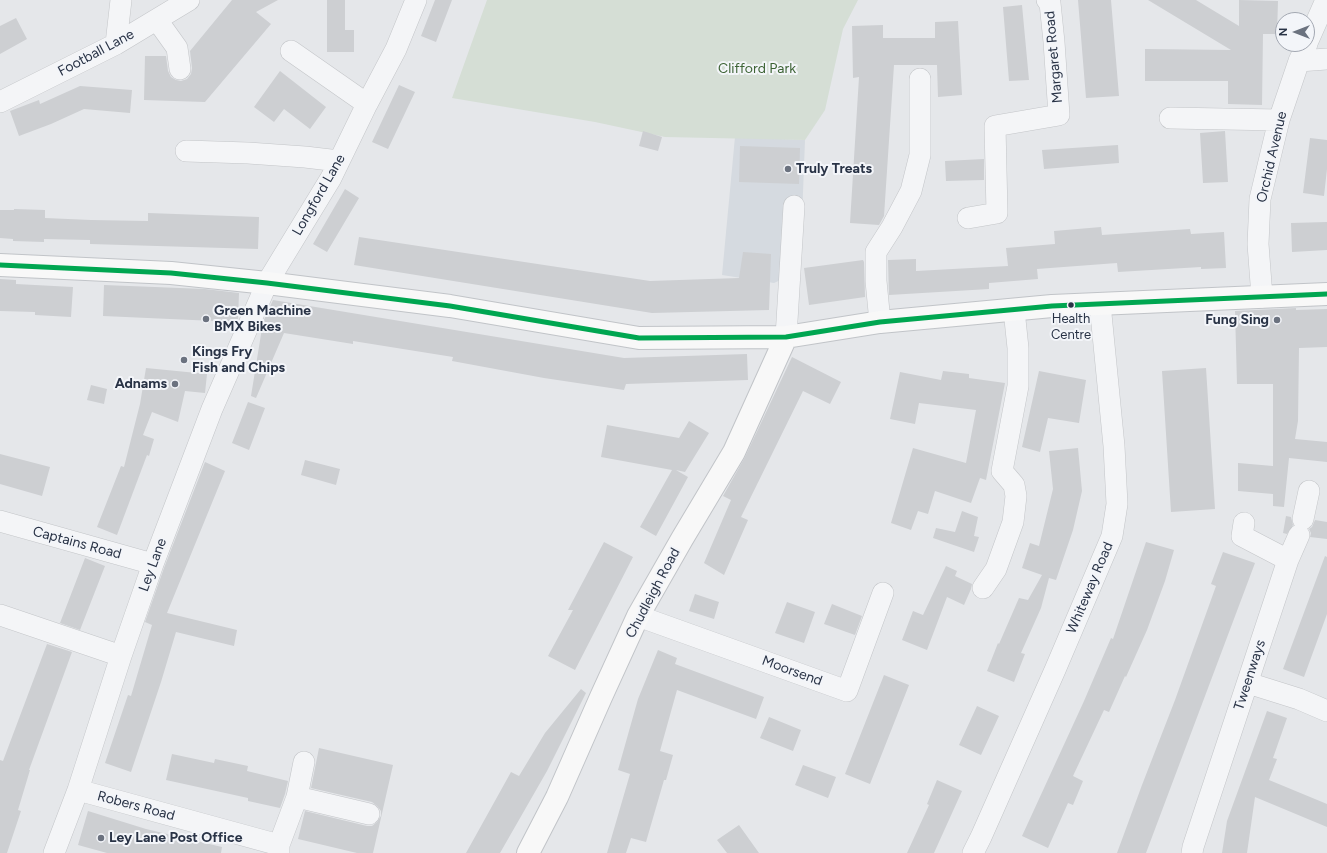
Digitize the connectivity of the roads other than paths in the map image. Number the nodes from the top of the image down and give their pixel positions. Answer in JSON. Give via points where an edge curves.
{"nodes":[{"id":1,"x":121,"y":0,"type":"edge"},
{"id":2,"x":189,"y":0,"type":"edge"},
{"id":3,"x":416,"y":0,"type":"edge"},
{"id":4,"x":1048,"y":0,"type":"edge"},
{"id":5,"x":1326,"y":0,"type":"edge"},
{"id":6,"x":156,"y":20,"type":"junction"},
{"id":7,"x":1315,"y":25,"type":"edge"},
{"id":8,"x":116,"y":44,"type":"junction"},
{"id":9,"x":291,"y":51,"type":"dead end"},
{"id":10,"x":1303,"y":52,"type":"edge"},
{"id":11,"x":1309,"y":52,"type":"edge"},
{"id":12,"x":1327,"y":59,"type":"edge"},
{"id":13,"x":180,"y":69,"type":"dead end"},
{"id":14,"x":920,"y":78,"type":"dead end"},
{"id":15,"x":0,"y":102,"type":"edge"},
{"id":16,"x":367,"y":104,"type":"junction"},
{"id":17,"x":1170,"y":118,"type":"dead end"},
{"id":18,"x":1279,"y":120,"type":"junction"},
{"id":19,"x":186,"y":151,"type":"dead end"},
{"id":20,"x":340,"y":161,"type":"junction"},
{"id":21,"x":794,"y":206,"type":"dead end"},
{"id":22,"x":968,"y":218,"type":"dead end"},
{"id":23,"x":0,"y":265,"type":"edge"},
{"id":24,"x":267,"y":283,"type":"junction"},
{"id":25,"x":1327,"y":294,"type":"edge"},
{"id":26,"x":1262,"y":297,"type":"junction"},
{"id":27,"x":1100,"y":304,"type":"junction"},
{"id":28,"x":1014,"y":310,"type":"junction"},
{"id":29,"x":880,"y":322,"type":"junction"},
{"id":30,"x":786,"y":337,"type":"junction"},
{"id":31,"x":1309,"y":491,"type":"dead end"},
{"id":32,"x":0,"y":521,"type":"edge"},
{"id":33,"x":1244,"y":523,"type":"dead end"},
{"id":34,"x":1288,"y":560,"type":"junction"},
{"id":35,"x":153,"y":564,"type":"junction"},
{"id":36,"x":983,"y":588,"type":"dead end"},
{"id":37,"x":883,"y":593,"type":"dead end"},
{"id":38,"x":0,"y":615,"type":"edge"},
{"id":39,"x":638,"y":616,"type":"junction"},
{"id":40,"x":121,"y":656,"type":"junction"},
{"id":41,"x":1248,"y":683,"type":"junction"},
{"id":42,"x":1327,"y":710,"type":"edge"},
{"id":43,"x":304,"y":762,"type":"dead end"},
{"id":44,"x":78,"y":790,"type":"junction"},
{"id":45,"x":297,"y":797,"type":"junction"},
{"id":46,"x":369,"y":814,"type":"dead end"},
{"id":47,"x":279,"y":849,"type":"edge"},
{"id":48,"x":54,"y":853,"type":"edge"},
{"id":49,"x":528,"y":853,"type":"edge"},
{"id":50,"x":973,"y":853,"type":"edge"},
{"id":51,"x":1192,"y":853,"type":"edge"}],
"edges":[{"from":1,"to":8,"type":"street"},
{"from":2,"to":6,"type":"street","name":"Football Lane"},
{"from":3,"to":16,"type":"street","name":"Longford Lane","via":[[396,49]]},
{"from":4,"to":22,"type":"street","name":"Margaret Road","via":[[1059,115],[995,126],[997,214]]},
{"from":5,"to":7,"type":"street","name":"Orchid Avenue"},
{"from":6,"to":8,"type":"street","name":"Football Lane"},
{"from":6,"to":13,"type":"street","via":[[177,48]]},
{"from":8,"to":15,"type":"street","name":"Football Lane"},
{"from":9,"to":16,"type":"street"},
{"from":10,"to":18,"type":"street","name":"Orchid Avenue"},
{"from":11,"to":12,"type":"street"},
{"from":14,"to":29,"type":"street","via":[[920,155],[911,191],[876,252]]},
{"from":16,"to":20,"type":"street","name":"Longford Lane"},
{"from":17,"to":18,"type":"street"},
{"from":18,"to":26,"type":"street","name":"Orchid Avenue","via":[[1260,199],[1258,244]]},
{"from":19,"to":20,"type":"street","via":[[248,153]]},
{"from":20,"to":24,"type":"street","name":"Longford Lane"},
{"from":21,"to":30,"type":"street"},
{"from":23,"to":24,"type":"main road","via":[[171,273]]},
{"from":24,"to":30,"type":"main road","via":[[450,306],[639,338]]},
{"from":24,"to":35,"type":"street","name":"Ley Lane","via":[[212,409]]},
{"from":25,"to":26,"type":"main road"},
{"from":26,"to":27,"type":"main road"},
{"from":27,"to":28,"type":"main road"},
{"from":27,"to":50,"type":"street","name":"Whiteway Road","via":[[1117,504],[1112,536],[1046,692]]},
{"from":28,"to":29,"type":"main road"},
{"from":28,"to":36,"type":"street","via":[[1018,386],[1002,471],[1014,485],[1016,496],[1013,522],[996,569]]},
{"from":29,"to":30,"type":"main road"},
{"from":30,"to":39,"type":"main road","name":"Chudleigh Road","via":[[734,452]]},
{"from":31,"to":34,"type":"street","name":"Tweenways","via":[[1301,527]]},
{"from":32,"to":35,"type":"street","name":"Captains Road"},
{"from":33,"to":34,"type":"street","via":[[1242,536]]},
{"from":34,"to":41,"type":"street","name":"Tweenways"},
{"from":35,"to":40,"type":"street","name":"Ley Lane"},
{"from":37,"to":39,"type":"street","name":"Moorsend","via":[[847,691]]},
{"from":38,"to":40,"type":"street"},
{"from":39,"to":49,"type":"main road","name":"Chudleigh Road","via":[[557,796]]},
{"from":40,"to":44,"type":"street","name":"Ley Lane"},
{"from":41,"to":42,"type":"street"},
{"from":41,"to":51,"type":"street","name":"Tweenways"},
{"from":43,"to":45,"type":"street"},
{"from":44,"to":47,"type":"street","name":"Robers Road"},
{"from":44,"to":48,"type":"street","name":"Ley Lane"},
{"from":45,"to":46,"type":"street"},
{"from":45,"to":47,"type":"street"}]}
